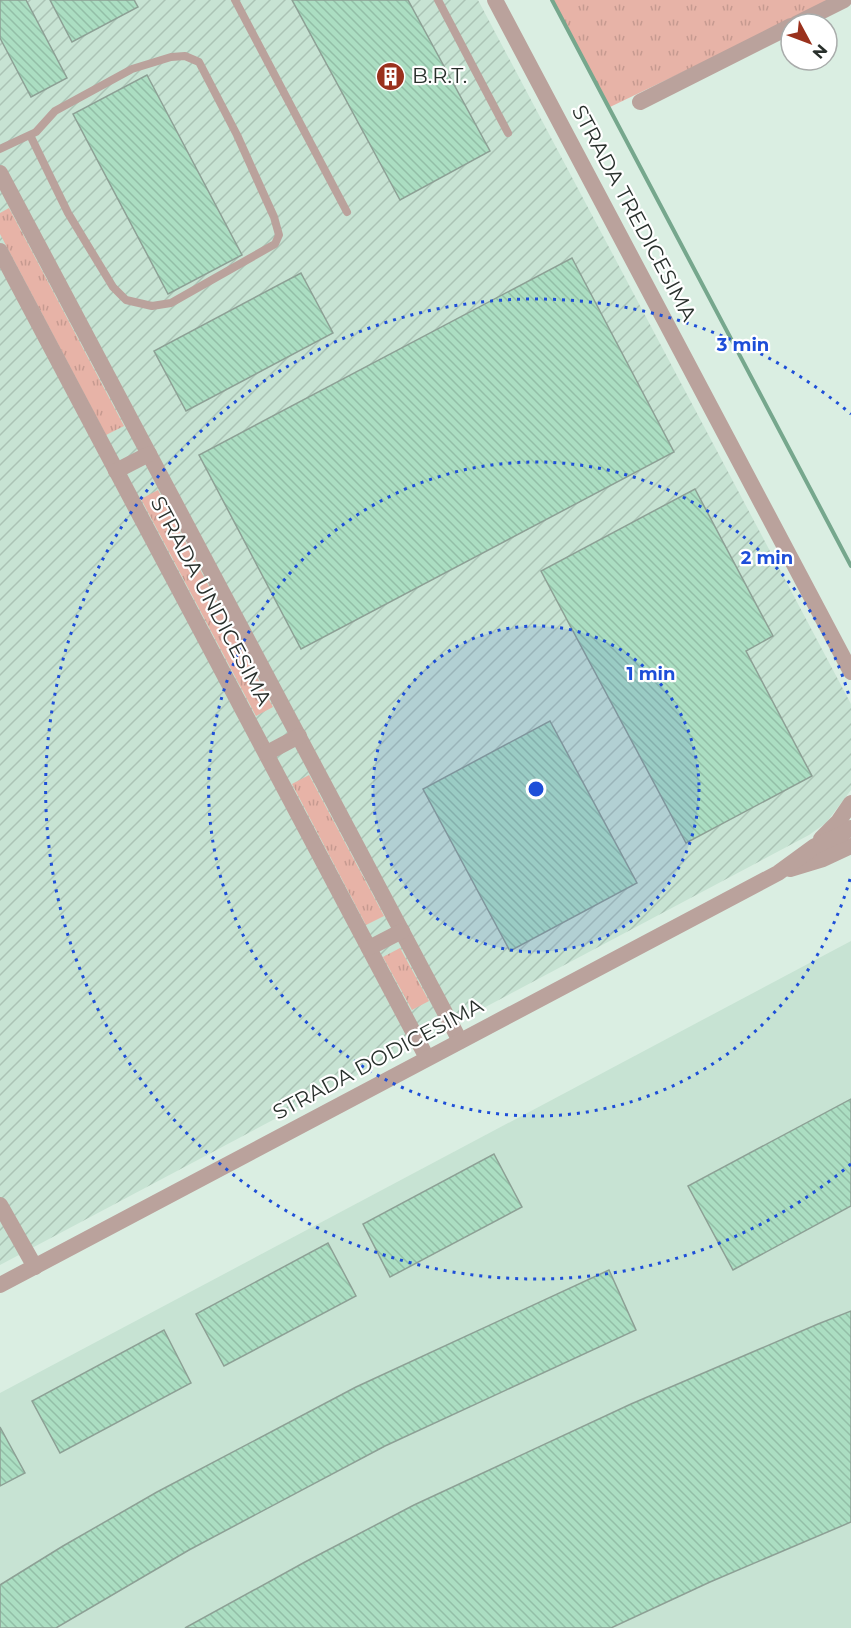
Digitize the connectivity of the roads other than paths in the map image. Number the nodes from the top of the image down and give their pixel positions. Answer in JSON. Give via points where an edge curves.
{"nodes":[{"id":1,"x":235,"y":0,"type":"edge"},
{"id":2,"x":438,"y":0,"type":"edge"},
{"id":3,"x":495,"y":0,"type":"edge"},
{"id":4,"x":844,"y":0,"type":"edge"},
{"id":5,"x":820,"y":12,"type":"edge"},
{"id":6,"x":779,"y":32,"type":"edge"},
{"id":7,"x":640,"y":102,"type":"dead end"},
{"id":8,"x":508,"y":133,"type":"dead end"},
{"id":9,"x":30,"y":135,"type":"junction"},
{"id":10,"x":0,"y":149,"type":"edge"},
{"id":11,"x":0,"y":173,"type":"edge"},
{"id":12,"x":347,"y":212,"type":"dead end"},
{"id":13,"x":0,"y":250,"type":"edge"},
{"id":14,"x":149,"y":454,"type":"junction"},
{"id":15,"x":116,"y":471,"type":"junction"},
{"id":16,"x":851,"y":670,"type":"edge"},
{"id":17,"x":299,"y":736,"type":"junction"},
{"id":18,"x":267,"y":753,"type":"junction"},
{"id":19,"x":851,"y":803,"type":"edge"},
{"id":20,"x":851,"y":828,"type":"edge"},
{"id":21,"x":814,"y":846,"type":"junction"},
{"id":22,"x":851,"y":846,"type":"edge"},
{"id":23,"x":778,"y":873,"type":"junction"},
{"id":24,"x":402,"y":931,"type":"junction"},
{"id":25,"x":369,"y":948,"type":"junction"},
{"id":26,"x":460,"y":1041,"type":"junction"},
{"id":27,"x":427,"y":1058,"type":"junction"},
{"id":28,"x":0,"y":1205,"type":"edge"},
{"id":29,"x":35,"y":1266,"type":"junction"},
{"id":30,"x":0,"y":1285,"type":"edge"}],
"edges":[{"from":1,"to":12,"type":"lane"},
{"from":2,"to":8,"type":"lane"},
{"from":3,"to":16,"type":"street","name":"STRADA TREDICESIMA"},
{"from":4,"to":5,"type":"street"},
{"from":6,"to":7,"type":"street"},
{"from":9,"to":9,"type":"lane","via":[[68,213],[113,287],[126,300],[152,306],[171,303],[275,244],[279,235],[237,135],[199,62],[185,56],[132,69],[56,111]]},
{"from":9,"to":10,"type":"lane"},
{"from":11,"to":14,"type":"street","name":"STRADA UNDICESIMA"},
{"from":13,"to":15,"type":"street","name":"STRADA UNDICESIMA"},
{"from":14,"to":15,"type":"street"},
{"from":14,"to":17,"type":"street","name":"STRADA UNDICESIMA"},
{"from":15,"to":18,"type":"street","name":"STRADA UNDICESIMA"},
{"from":17,"to":18,"type":"street"},
{"from":17,"to":24,"type":"street","name":"STRADA UNDICESIMA"},
{"from":18,"to":25,"type":"street","name":"STRADA UNDICESIMA"},
{"from":19,"to":21,"type":"street"},
{"from":20,"to":21,"type":"street"},
{"from":21,"to":23,"type":"street"},
{"from":22,"to":23,"type":"street"},
{"from":23,"to":26,"type":"street","name":"STRADA DODICESIMA"},
{"from":24,"to":25,"type":"street"},
{"from":24,"to":26,"type":"street","name":"STRADA UNDICESIMA"},
{"from":25,"to":27,"type":"street","name":"STRADA UNDICESIMA"},
{"from":26,"to":27,"type":"street","name":"STRADA DODICESIMA"},
{"from":27,"to":29,"type":"street","name":"STRADA DODICESIMA"},
{"from":28,"to":29,"type":"street"},
{"from":29,"to":30,"type":"street","name":"STRADA DODICESIMA"}]}
